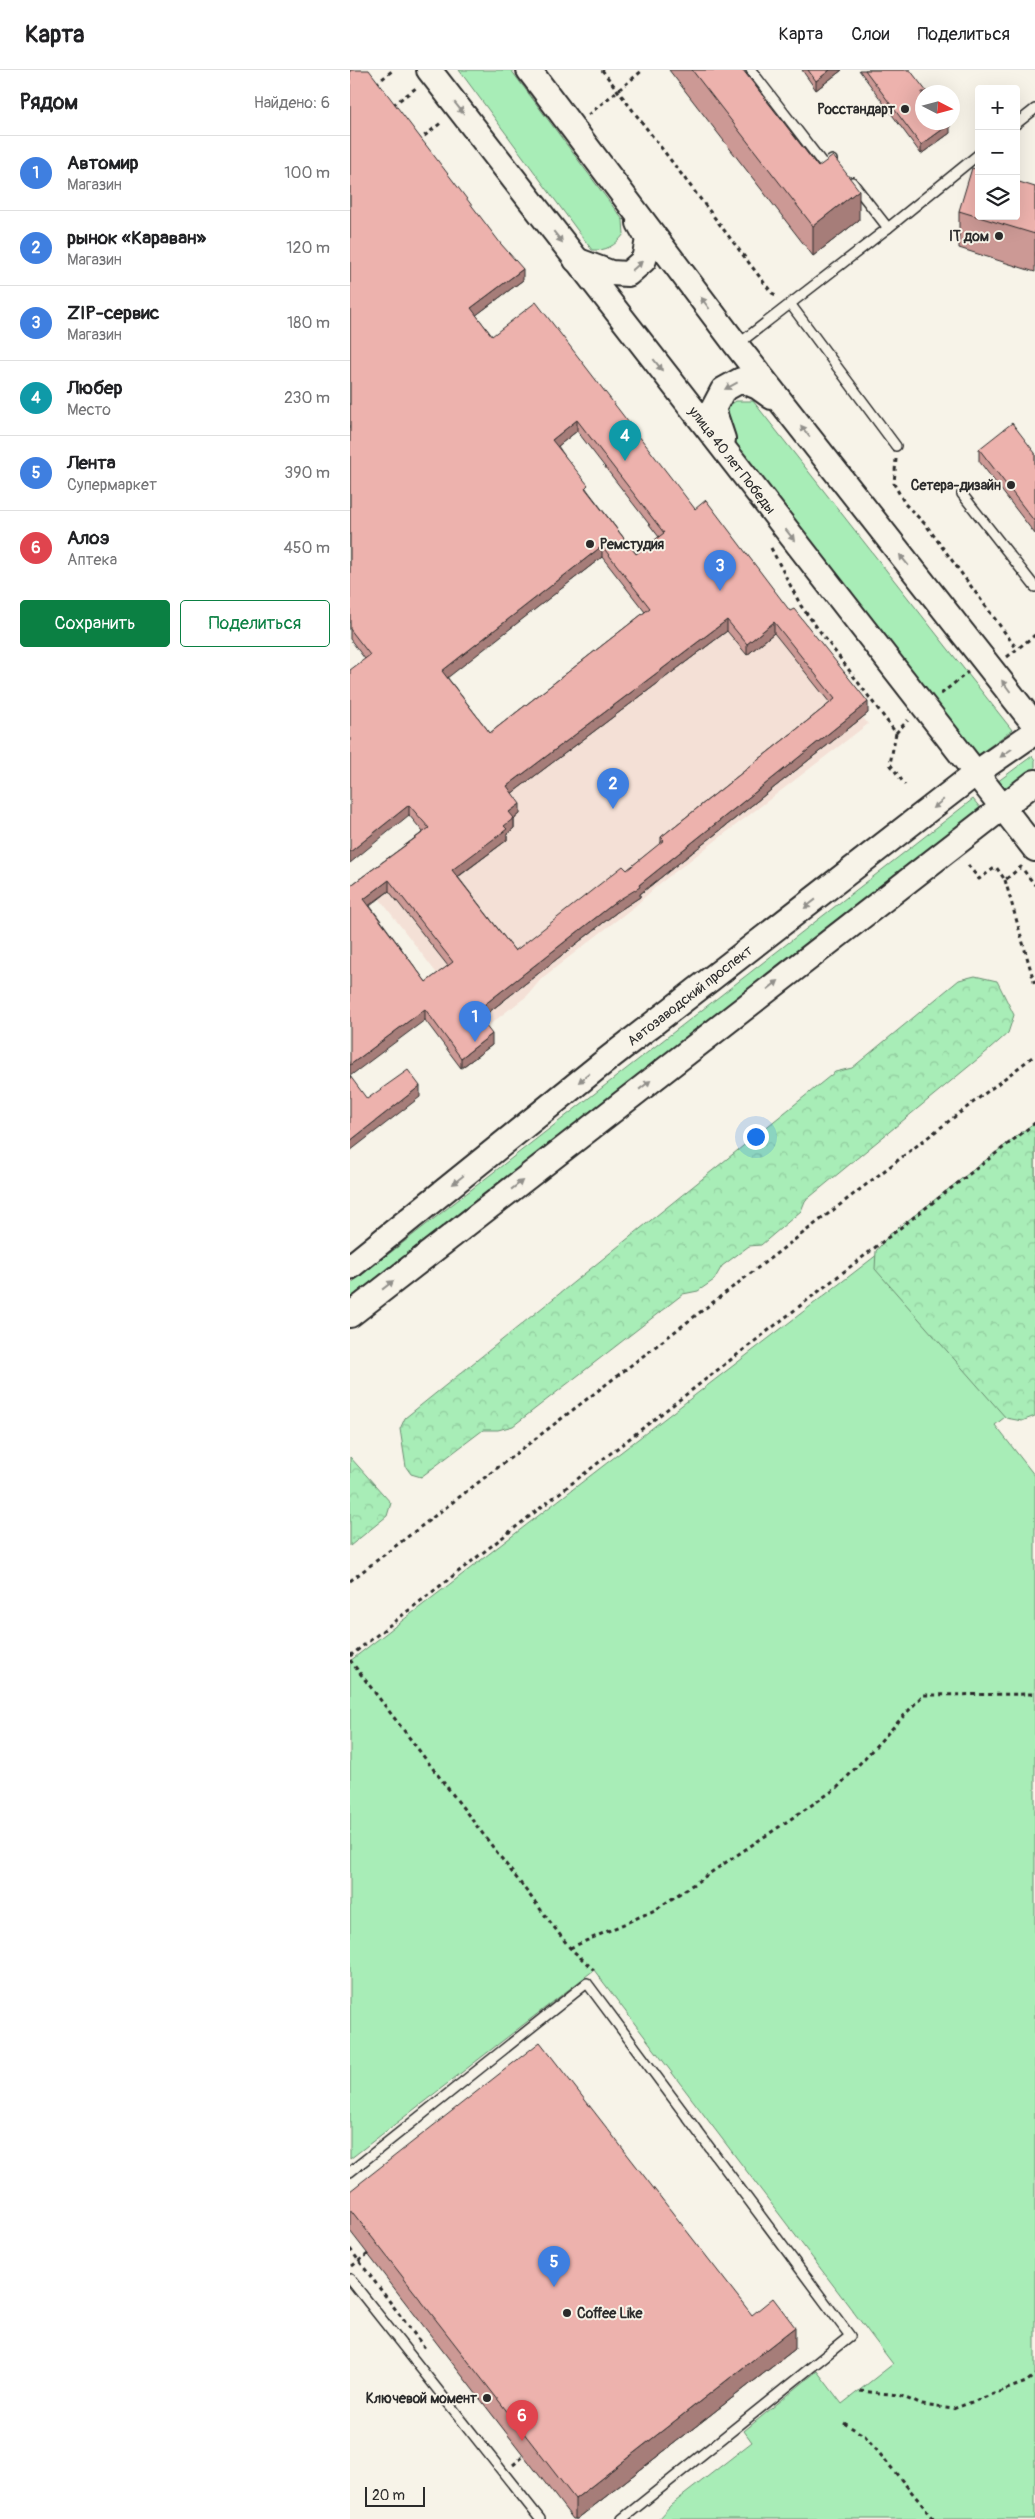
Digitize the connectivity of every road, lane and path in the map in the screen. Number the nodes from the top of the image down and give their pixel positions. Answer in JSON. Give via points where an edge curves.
{"nodes":[{"id":1,"x":393,"y":70,"type":"edge"},
{"id":2,"x":529,"y":70,"type":"edge"},
{"id":3,"x":602,"y":70,"type":"edge"},
{"id":4,"x":643,"y":70,"type":"edge"},
{"id":5,"x":751,"y":70,"type":"edge"},
{"id":6,"x":424,"y":78,"type":"edge"},
{"id":7,"x":374,"y":86,"type":"edge"},
{"id":8,"x":618,"y":90,"type":"junction"},
{"id":9,"x":390,"y":107,"type":"edge"},
{"id":10,"x":1035,"y":109,"type":"edge"},
{"id":11,"x":445,"y":120,"type":"dead end"},
{"id":12,"x":1020,"y":121,"type":"edge"},
{"id":13,"x":572,"y":128,"type":"junction"},
{"id":14,"x":416,"y":142,"type":"edge"},
{"id":15,"x":975,"y":157,"type":"edge"},
{"id":16,"x":840,"y":166,"type":"edge"},
{"id":17,"x":846,"y":174,"type":"edge"},
{"id":18,"x":625,"y":197,"type":"junction"},
{"id":19,"x":888,"y":228,"type":"junction"},
{"id":20,"x":576,"y":260,"type":"junction"},
{"id":21,"x":791,"y":305,"type":"junction"},
{"id":22,"x":737,"y":346,"type":"junction"},
{"id":23,"x":788,"y":409,"type":"junction"},
{"id":24,"x":896,"y":446,"type":"joint"},
{"id":25,"x":728,"y":454,"type":"junction"},
{"id":26,"x":962,"y":494,"type":"dead end"},
{"id":27,"x":770,"y":545,"type":"dead end"},
{"id":28,"x":1035,"y":587,"type":"edge"},
{"id":29,"x":1035,"y":635,"type":"edge"},
{"id":30,"x":1017,"y":649,"type":"junction"},
{"id":31,"x":1004,"y":659,"type":"dead end"},
{"id":32,"x":969,"y":671,"type":"dead end"},
{"id":33,"x":940,"y":694,"type":"dead end"},
{"id":34,"x":914,"y":714,"type":"dead end"},
{"id":35,"x":1035,"y":725,"type":"edge"},
{"id":36,"x":1035,"y":732,"type":"edge"},
{"id":37,"x":896,"y":733,"type":"junction"},
{"id":38,"x":976,"y":773,"type":"junction"},
{"id":39,"x":1035,"y":782,"type":"edge"},
{"id":40,"x":905,"y":785,"type":"dead end"},
{"id":41,"x":1002,"y":806,"type":"junction"},
{"id":42,"x":1035,"y":849,"type":"edge"},
{"id":43,"x":968,"y":864,"type":"dead end"},
{"id":44,"x":1005,"y":880,"type":"junction"},
{"id":45,"x":1035,"y":885,"type":"edge"},
{"id":46,"x":1035,"y":986,"type":"edge"},
{"id":47,"x":1035,"y":1055,"type":"edge"},
{"id":48,"x":1035,"y":1123,"type":"edge"},
{"id":49,"x":350,"y":1266,"type":"edge"},
{"id":50,"x":350,"y":1315,"type":"edge"},
{"id":51,"x":350,"y":1581,"type":"edge"},
{"id":52,"x":350,"y":1658,"type":"edge"},
{"id":53,"x":1035,"y":1694,"type":"edge"},
{"id":54,"x":570,"y":1948,"type":"junction"},
{"id":55,"x":587,"y":1983,"type":"junction"},
{"id":56,"x":350,"y":2172,"type":"edge"},
{"id":57,"x":368,"y":2254,"type":"dead end"},
{"id":58,"x":350,"y":2268,"type":"edge"},
{"id":59,"x":350,"y":2279,"type":"edge"},
{"id":60,"x":1035,"y":2375,"type":"edge"},
{"id":61,"x":860,"y":2391,"type":"dead end"},
{"id":62,"x":844,"y":2422,"type":"dead end"},
{"id":63,"x":540,"y":2519,"type":"edge"},
{"id":64,"x":622,"y":2519,"type":"edge"},
{"id":65,"x":934,"y":2519,"type":"edge"}],
"edges":[{"from":1,"to":7,"type":"path"},
{"from":2,"to":13,"type":"street"},
{"from":3,"to":8,"type":"path"},
{"from":4,"to":8,"type":"path"},
{"from":5,"to":16,"type":"lane","via":[[824,166],[834,158]]},
{"from":6,"to":9,"type":"path"},
{"from":6,"to":20,"type":"street","name":"улица 40 лет Победы","one_way":true},
{"from":8,"to":13,"type":"path"},
{"from":8,"to":21,"type":"path","via":[[772,293]]},
{"from":10,"to":12,"type":"lane"},
{"from":11,"to":14,"type":"path"},
{"from":13,"to":18,"type":"street"},
{"from":15,"to":19,"type":"lane"},
{"from":17,"to":19,"type":"lane"},
{"from":20,"to":18,"type":"street","one_way":true,"via":[[611,273],[628,274],[644,260],[648,239]]},
{"from":22,"to":18,"type":"street","one_way":true},
{"from":19,"to":21,"type":"lane"},
{"from":20,"to":25,"type":"street","name":"улица 40 лет Победы","one_way":true},
{"from":21,"to":22,"type":"lane"},
{"from":21,"to":24,"type":"lane"},
{"from":22,"to":23,"type":"street"},
{"from":23,"to":25,"type":"street","one_way":true,"via":[[758,386],[741,380],[723,390],[713,409]]},
{"from":35,"to":23,"type":"street","one_way":true,"via":[[876,526]]},
{"from":24,"to":30,"type":"path","via":[[894,484],[905,504],[926,524]]},
{"from":25,"to":38,"type":"street","name":"улица 40 лет Победы","one_way":true},
{"from":26,"to":28,"type":"lane"},
{"from":27,"to":37,"type":"path","via":[[801,606]]},
{"from":29,"to":30,"type":"path"},
{"from":30,"to":31,"type":"path"},
{"from":32,"to":33,"type":"path"},
{"from":34,"to":37,"type":"path"},
{"from":36,"to":38,"type":"street","name":"Автозаводский проспект","one_way":true},
{"from":37,"to":40,"type":"path","via":[[890,764]]},
{"from":38,"to":41,"type":"street","name":"улица 40 лет Победы"},
{"from":38,"to":49,"type":"street","name":"Автозаводский проспект","one_way":true,"via":[[609,1058]]},
{"from":39,"to":41,"type":"street"},
{"from":41,"to":42,"type":"street","name":"улица 40 лет Победы"},
{"from":50,"to":41,"type":"street","one_way":true},
{"from":43,"to":44,"type":"path","via":[[979,878],[996,867]]},
{"from":44,"to":45,"type":"path","via":[[1021,868]]},
{"from":44,"to":46,"type":"path"},
{"from":47,"to":51,"type":"path"},
{"from":48,"to":52,"type":"path"},
{"from":52,"to":54,"type":"path"},
{"from":53,"to":54,"type":"path","via":[[923,1695],[837,1788],[655,1910]]},
{"from":54,"to":55,"type":"path","via":[[594,1970]]},
{"from":55,"to":56,"type":"lane"},
{"from":55,"to":64,"type":"lane","via":[[850,2336]]},
{"from":57,"to":58,"type":"path"},
{"from":59,"to":63,"type":"lane"},
{"from":60,"to":61,"type":"path","via":[[1026,2382],[952,2409],[922,2405],[899,2395]]},
{"from":62,"to":65,"type":"path","via":[[865,2436]]}]}
